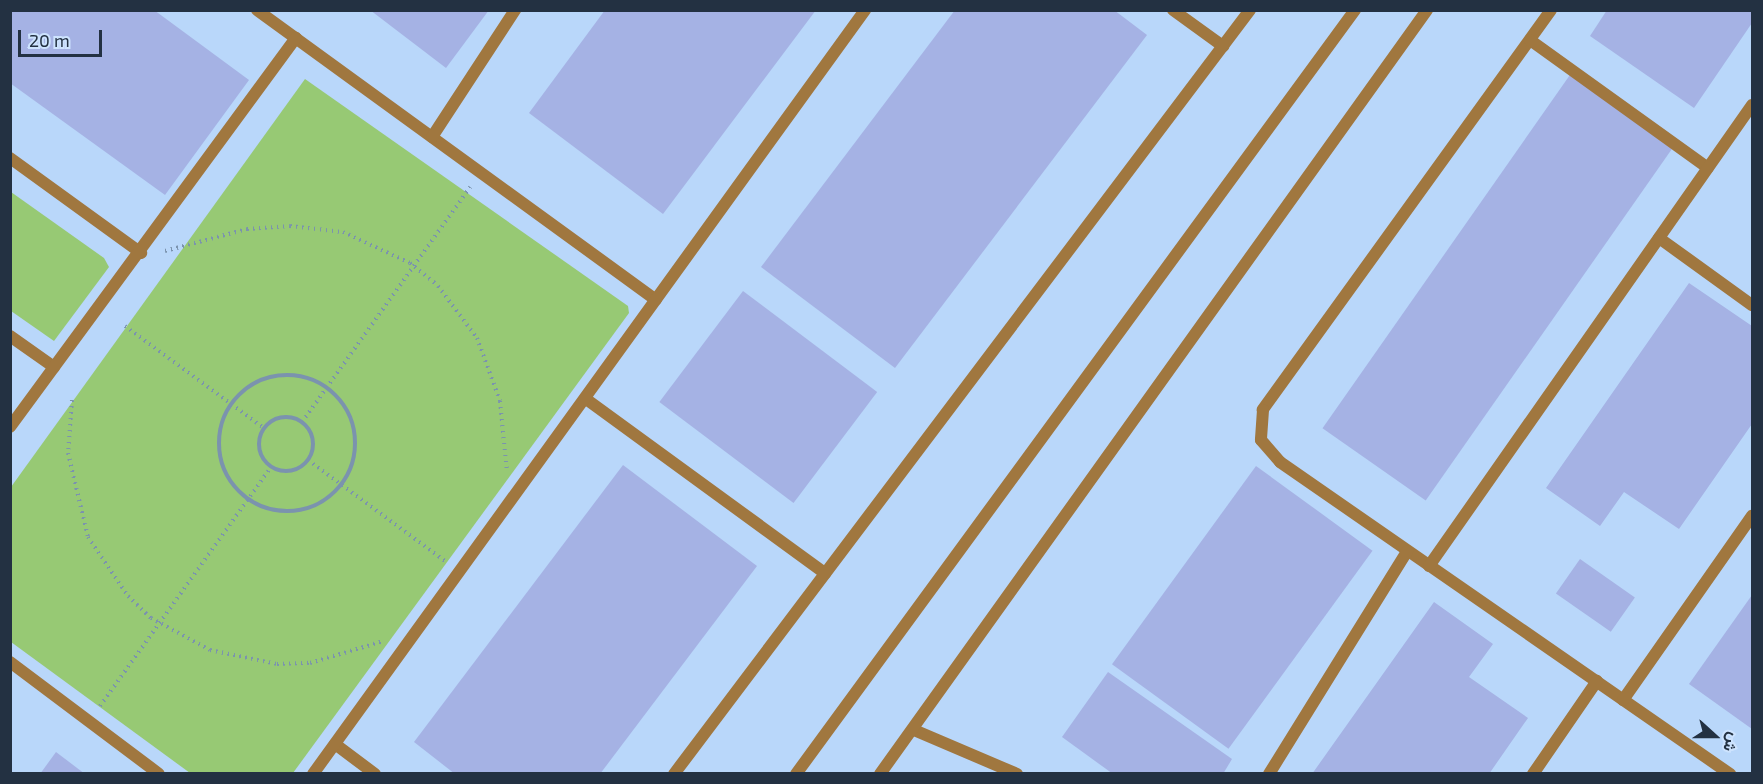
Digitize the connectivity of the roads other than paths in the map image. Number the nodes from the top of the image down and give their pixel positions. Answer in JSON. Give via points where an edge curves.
{"nodes":[{"id":1,"x":257,"y":10,"type":"edge"},
{"id":2,"x":515,"y":10,"type":"edge"},
{"id":3,"x":865,"y":10,"type":"edge"},
{"id":4,"x":1173,"y":10,"type":"edge"},
{"id":5,"x":1250,"y":10,"type":"edge"},
{"id":6,"x":1355,"y":10,"type":"edge"},
{"id":7,"x":1427,"y":10,"type":"edge"},
{"id":8,"x":1551,"y":10,"type":"edge"},
{"id":9,"x":296,"y":38,"type":"junction"},
{"id":10,"x":1530,"y":40,"type":"junction"},
{"id":11,"x":1223,"y":46,"type":"junction"},
{"id":12,"x":1752,"y":105,"type":"edge"},
{"id":13,"x":432,"y":137,"type":"junction"},
{"id":14,"x":10,"y":158,"type":"edge"},
{"id":15,"x":1708,"y":168,"type":"junction"},
{"id":16,"x":1659,"y":238,"type":"junction"},
{"id":17,"x":141,"y":253,"type":"junction"},
{"id":18,"x":656,"y":300,"type":"junction"},
{"id":19,"x":1752,"y":305,"type":"edge"},
{"id":20,"x":10,"y":336,"type":"edge"},
{"id":21,"x":54,"y":367,"type":"junction"},
{"id":22,"x":586,"y":399,"type":"junction"},
{"id":23,"x":10,"y":427,"type":"edge"},
{"id":24,"x":1752,"y":516,"type":"edge"},
{"id":25,"x":1407,"y":551,"type":"junction"},
{"id":26,"x":1429,"y":566,"type":"junction"},
{"id":27,"x":825,"y":573,"type":"junction"},
{"id":28,"x":12,"y":668,"type":"edge"},
{"id":29,"x":1597,"y":681,"type":"junction"},
{"id":30,"x":1623,"y":699,"type":"junction"},
{"id":31,"x":914,"y":730,"type":"junction"},
{"id":32,"x":335,"y":744,"type":"junction"},
{"id":33,"x":159,"y":774,"type":"edge"},
{"id":34,"x":312,"y":774,"type":"edge"},
{"id":35,"x":375,"y":774,"type":"edge"},
{"id":36,"x":674,"y":774,"type":"edge"},
{"id":37,"x":796,"y":774,"type":"edge"},
{"id":38,"x":880,"y":774,"type":"edge"},
{"id":39,"x":1017,"y":774,"type":"edge"},
{"id":40,"x":1269,"y":774,"type":"edge"},
{"id":41,"x":1533,"y":774,"type":"edge"},
{"id":42,"x":1730,"y":774,"type":"edge"}],
"edges":[{"from":1,"to":9,"type":"street"},
{"from":2,"to":13,"type":"street"},
{"from":3,"to":18,"type":"street"},
{"from":4,"to":11,"type":"street"},
{"from":5,"to":11,"type":"street"},
{"from":6,"to":37,"type":"street"},
{"from":7,"to":31,"type":"street"},
{"from":8,"to":10,"type":"street"},
{"from":9,"to":13,"type":"street"},
{"from":9,"to":17,"type":"street"},
{"from":10,"to":15,"type":"street"},
{"from":10,"to":25,"type":"street","via":[[1260,419],[1261,440],[1272,456]]},
{"from":11,"to":27,"type":"street"},
{"from":12,"to":15,"type":"street"},
{"from":13,"to":18,"type":"street"},
{"from":14,"to":17,"type":"street"},
{"from":15,"to":16,"type":"street"},
{"from":16,"to":19,"type":"street"},
{"from":16,"to":26,"type":"street"},
{"from":17,"to":21,"type":"street"},
{"from":18,"to":22,"type":"street"},
{"from":20,"to":21,"type":"street"},
{"from":21,"to":23,"type":"street"},
{"from":22,"to":27,"type":"street"},
{"from":22,"to":32,"type":"street"},
{"from":24,"to":30,"type":"street"},
{"from":25,"to":26,"type":"street"},
{"from":25,"to":40,"type":"street"},
{"from":26,"to":29,"type":"street"},
{"from":27,"to":36,"type":"street"},
{"from":28,"to":33,"type":"street"},
{"from":29,"to":30,"type":"street"},
{"from":29,"to":41,"type":"street"},
{"from":30,"to":42,"type":"street"},
{"from":31,"to":38,"type":"street"},
{"from":31,"to":39,"type":"street"},
{"from":32,"to":34,"type":"street"},
{"from":32,"to":35,"type":"street"}]}
